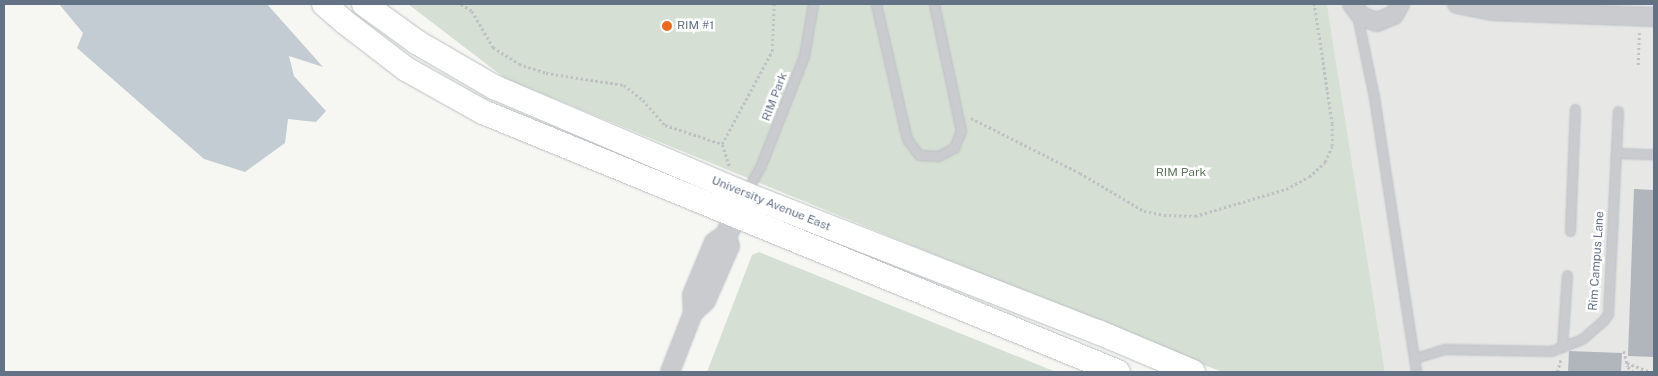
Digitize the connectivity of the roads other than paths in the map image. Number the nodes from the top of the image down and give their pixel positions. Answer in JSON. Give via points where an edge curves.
{"nodes":[{"id":1,"x":324,"y":4,"type":"edge"},
{"id":2,"x":364,"y":4,"type":"edge"},
{"id":3,"x":813,"y":4,"type":"edge"},
{"id":4,"x":876,"y":4,"type":"edge"},
{"id":5,"x":934,"y":4,"type":"edge"},
{"id":6,"x":1400,"y":4,"type":"edge"},
{"id":7,"x":1457,"y":4,"type":"edge"},
{"id":8,"x":1354,"y":8,"type":"edge"},
{"id":9,"x":1654,"y":17,"type":"edge"},
{"id":10,"x":1575,"y":109,"type":"dead end"},
{"id":11,"x":1618,"y":111,"type":"dead end"},
{"id":12,"x":1616,"y":153,"type":"junction"},
{"id":13,"x":1654,"y":154,"type":"edge"},
{"id":14,"x":745,"y":194,"type":"junction"},
{"id":15,"x":730,"y":225,"type":"junction"},
{"id":16,"x":1570,"y":231,"type":"dead end"},
{"id":17,"x":1567,"y":275,"type":"dead end"},
{"id":18,"x":1562,"y":350,"type":"junction"},
{"id":19,"x":1415,"y":358,"type":"junction"},
{"id":20,"x":670,"y":372,"type":"edge"},
{"id":21,"x":1118,"y":372,"type":"edge"},
{"id":22,"x":1193,"y":372,"type":"edge"},
{"id":23,"x":1416,"y":372,"type":"edge"}],
"edges":[{"from":1,"to":15,"type":"main road","name":"University Avenue East","via":[[406,69],[483,112]]},
{"from":2,"to":14,"type":"main road","name":"University Avenue East","via":[[418,43],[494,87]]},
{"from":3,"to":14,"type":"lane","name":"RIM Park","via":[[804,56],[761,165]]},
{"from":4,"to":5,"type":"lane","via":[[907,139],[919,155],[938,156],[954,148],[960,131]]},
{"from":6,"to":8,"type":"street","via":[[1394,15],[1383,21],[1366,19]]},
{"from":7,"to":9,"type":"street","via":[[1492,11]]},
{"from":8,"to":19,"type":"lane","via":[[1374,97]]},
{"from":10,"to":16,"type":"lane"},
{"from":11,"to":12,"type":"lane","name":"Rim Campus Lane"},
{"from":12,"to":13,"type":"lane"},
{"from":12,"to":18,"type":"lane","name":"Rim Campus Lane","via":[[1608,314],[1590,334]]},
{"from":14,"to":15,"type":"street"},
{"from":14,"to":22,"type":"main road","name":"University Avenue East"},
{"from":15,"to":20,"type":"street","via":[[730,246],[706,301],[693,313]]},
{"from":15,"to":21,"type":"main road","name":"University Avenue East"},
{"from":17,"to":18,"type":"lane"},
{"from":18,"to":19,"type":"lane","name":"Rim Campus Lane","via":[[1444,349]]},
{"from":19,"to":23,"type":"lane"}]}
